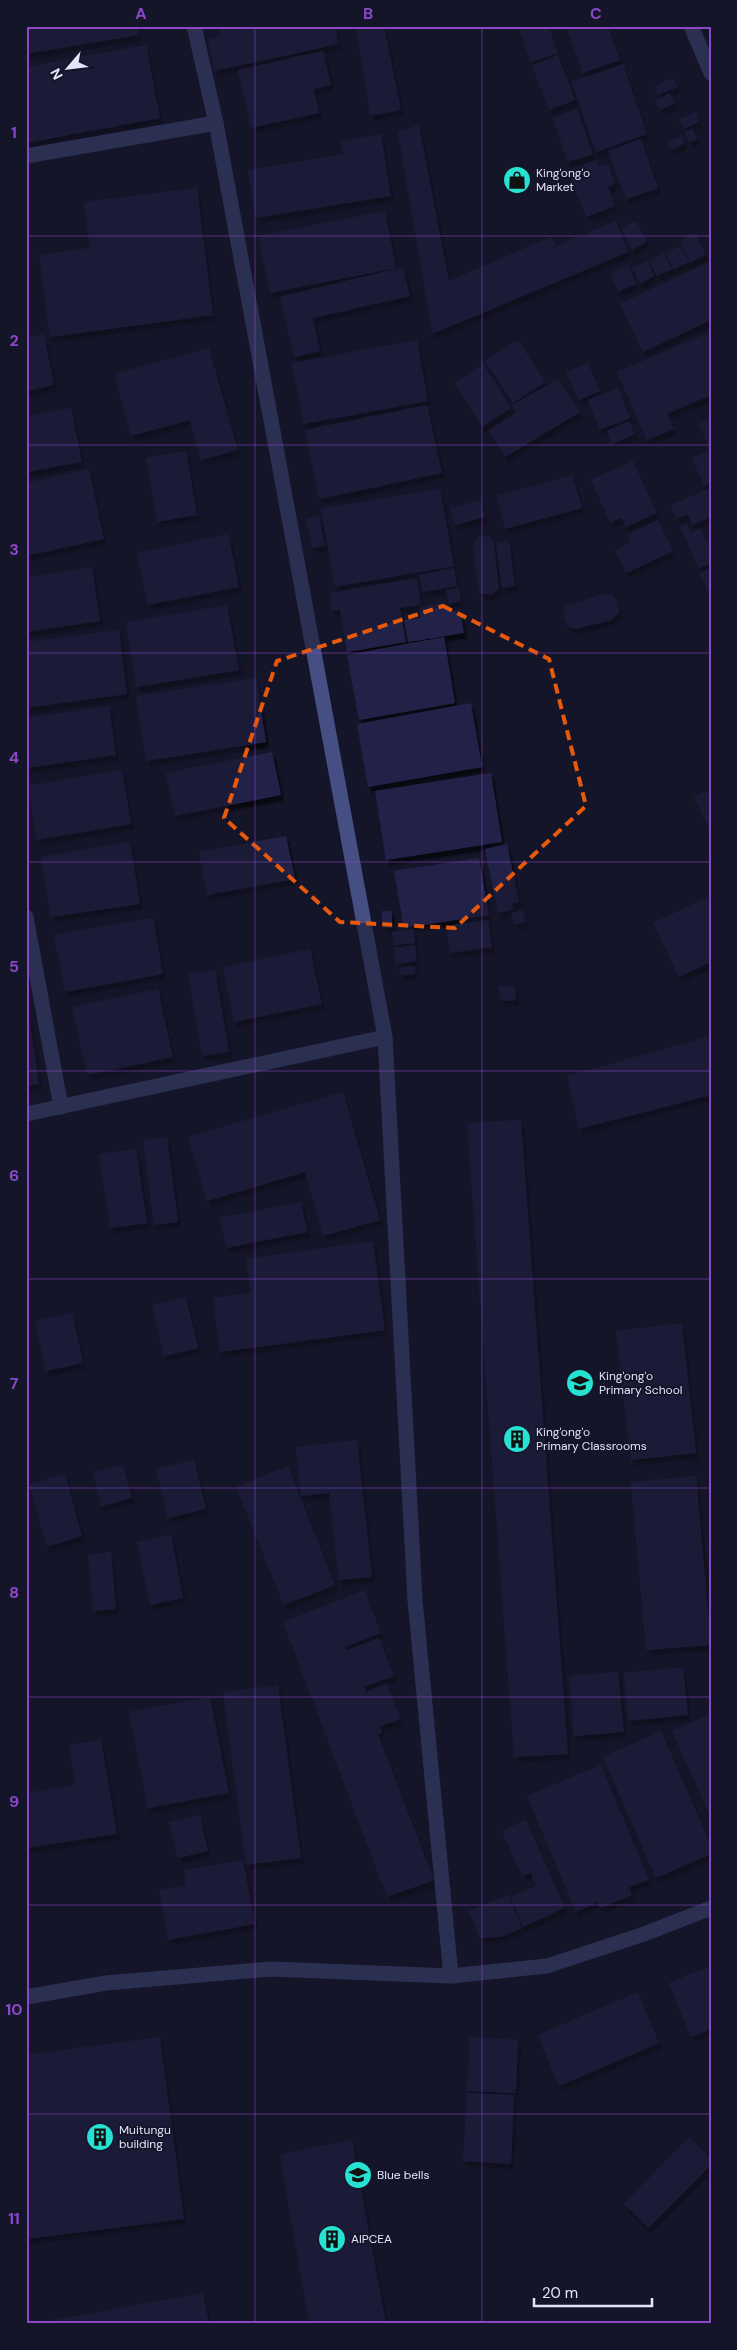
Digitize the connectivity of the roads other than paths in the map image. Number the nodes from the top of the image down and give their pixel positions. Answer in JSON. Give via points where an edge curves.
{"nodes":[{"id":1,"x":194,"y":26,"type":"edge"},
{"id":2,"x":691,"y":26,"type":"edge"},
{"id":3,"x":711,"y":73,"type":"edge"},
{"id":4,"x":216,"y":123,"type":"junction"},
{"id":5,"x":26,"y":156,"type":"edge"},
{"id":6,"x":26,"y":917,"type":"edge"},
{"id":7,"x":385,"y":1037,"type":"junction"},
{"id":8,"x":61,"y":1107,"type":"junction"},
{"id":9,"x":26,"y":1114,"type":"edge"},
{"id":10,"x":711,"y":1908,"type":"edge"},
{"id":11,"x":451,"y":1976,"type":"junction"},
{"id":12,"x":26,"y":1997,"type":"edge"}],
"edges":[{"from":1,"to":4,"type":"street"},
{"from":2,"to":3,"type":"street"},
{"from":4,"to":5,"type":"street"},
{"from":4,"to":7,"type":"street"},
{"from":6,"to":8,"type":"street"},
{"from":7,"to":8,"type":"street"},
{"from":7,"to":11,"type":"street","via":[[415,1600]]},
{"from":8,"to":9,"type":"street"},
{"from":10,"to":11,"type":"street","via":[[547,1966]]},
{"from":11,"to":12,"type":"street","via":[[271,1969],[106,1983]]}]}
